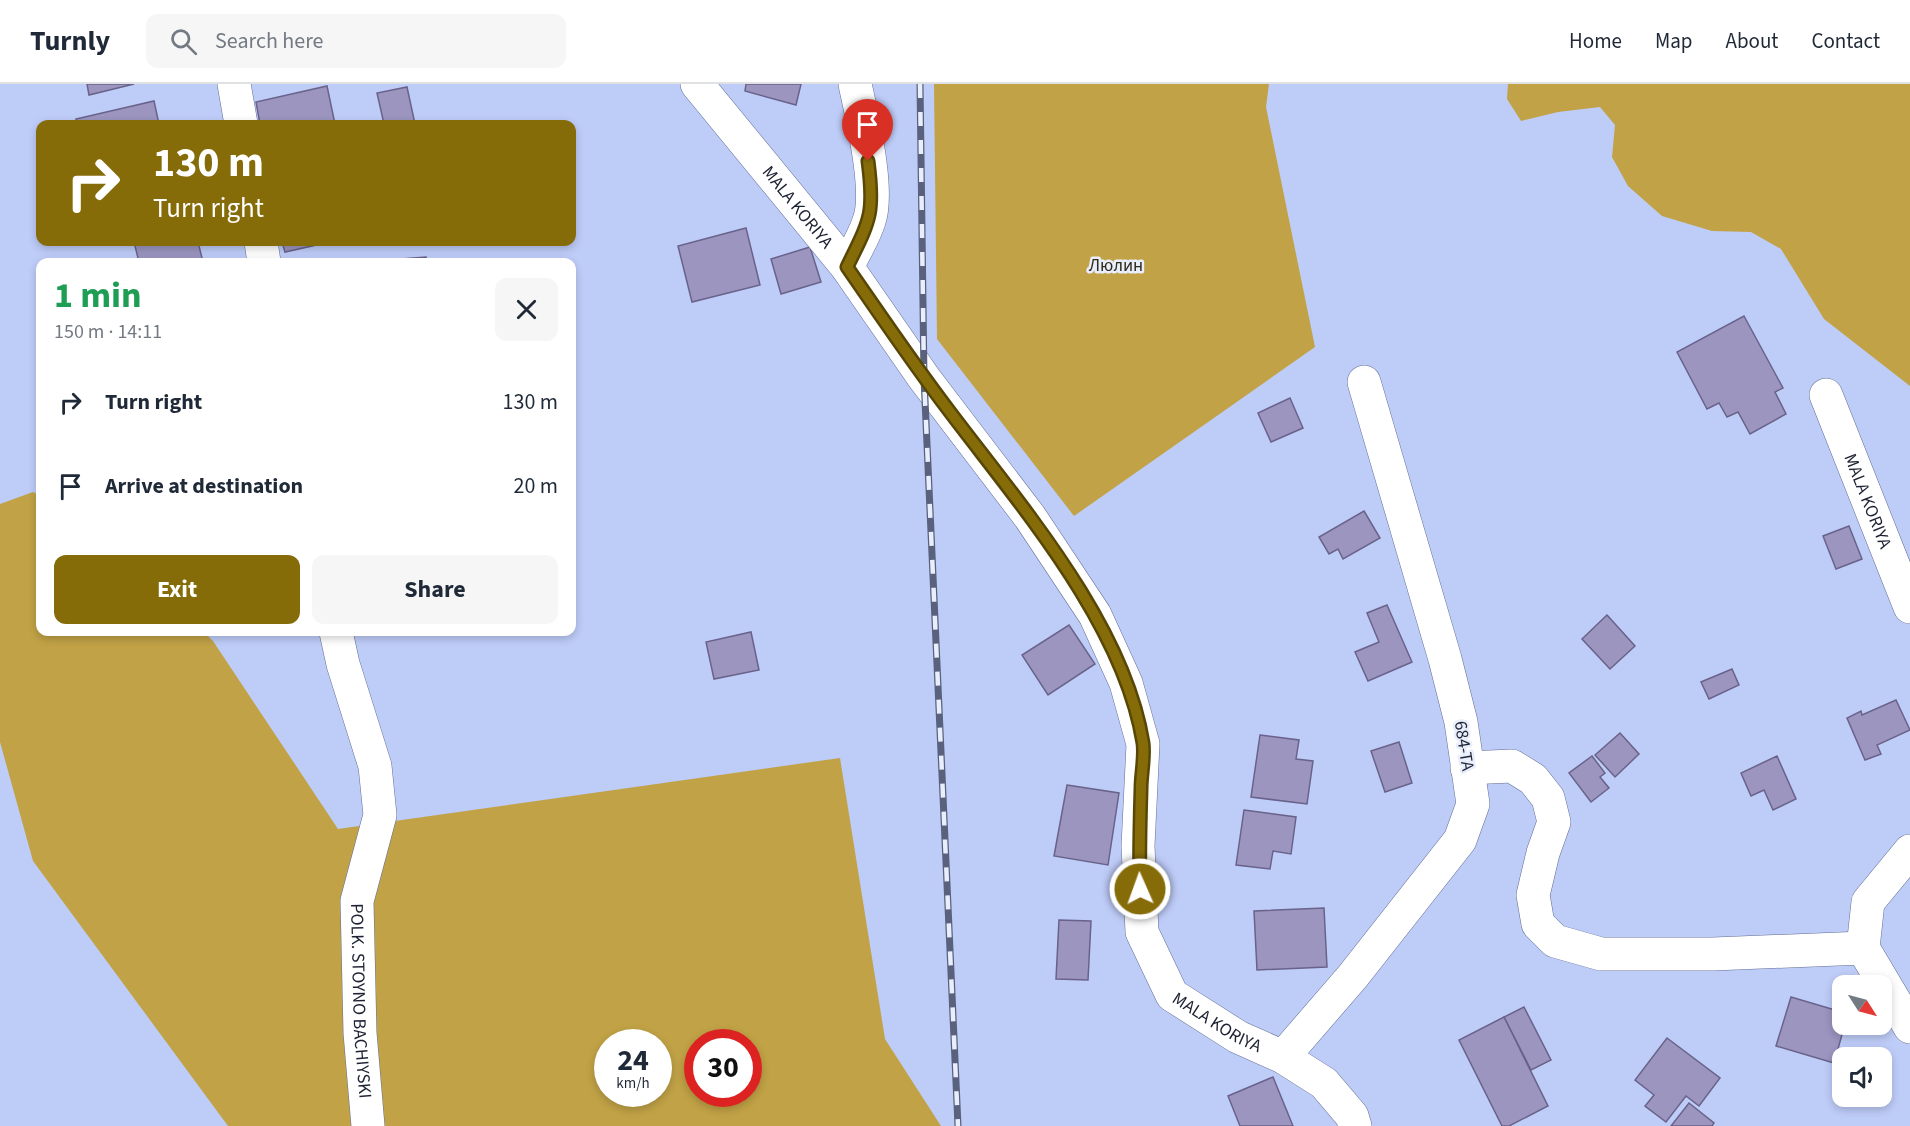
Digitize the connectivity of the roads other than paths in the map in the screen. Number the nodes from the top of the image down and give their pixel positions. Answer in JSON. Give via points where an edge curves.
{"nodes":[{"id":1,"x":234,"y":84,"type":"edge"},
{"id":2,"x":697,"y":84,"type":"edge"},
{"id":3,"x":855,"y":84,"type":"edge"},
{"id":4,"x":240,"y":120,"type":"edge"},
{"id":5,"x":847,"y":267,"type":"junction"},
{"id":6,"x":1364,"y":382,"type":"dead end"},
{"id":7,"x":1826,"y":395,"type":"dead end"},
{"id":8,"x":1910,"y":607,"type":"edge"},
{"id":9,"x":337,"y":636,"type":"edge"},
{"id":10,"x":1467,"y":768,"type":"junction"},
{"id":11,"x":1910,"y":851,"type":"edge"},
{"id":12,"x":1863,"y":948,"type":"junction"},
{"id":13,"x":1910,"y":1027,"type":"edge"},
{"id":14,"x":1283,"y":1057,"type":"junction"},
{"id":15,"x":368,"y":1126,"type":"edge"},
{"id":16,"x":1355,"y":1126,"type":"edge"}],
"edges":[{"from":1,"to":4,"type":"street"},
{"from":2,"to":5,"type":"street","name":"MALA KORIYA"},
{"from":3,"to":5,"type":"street","via":[[873,198],[870,221]]},
{"from":5,"to":14,"type":"street","name":"MALA KORIYA","via":[[924,378],[1030,517],[1095,615],[1126,683],[1143,744],[1138,846],[1142,932],[1172,995],[1238,1037]]},
{"from":6,"to":10,"type":"street","name":"684-ТА","via":[[1445,659],[1461,722]]},
{"from":7,"to":8,"type":"street","name":"MALA KORIYA"},
{"from":9,"to":15,"type":"street","name":"POLK. STOYNO BACHIYSKI","via":[[375,766],[380,815],[357,901],[360,1033]]},
{"from":10,"to":12,"type":"street","via":[[1512,766],[1533,779],[1548,798],[1554,822],[1533,895],[1538,924],[1555,941],[1601,954]]},
{"from":10,"to":14,"type":"street","name":"684-ТА","via":[[1473,804],[1460,840],[1353,976]]},
{"from":11,"to":12,"type":"street","via":[[1868,902]]},
{"from":12,"to":13,"type":"street"},
{"from":14,"to":16,"type":"street","name":"MALA KORIYA","via":[[1324,1083],[1352,1116]]}]}
